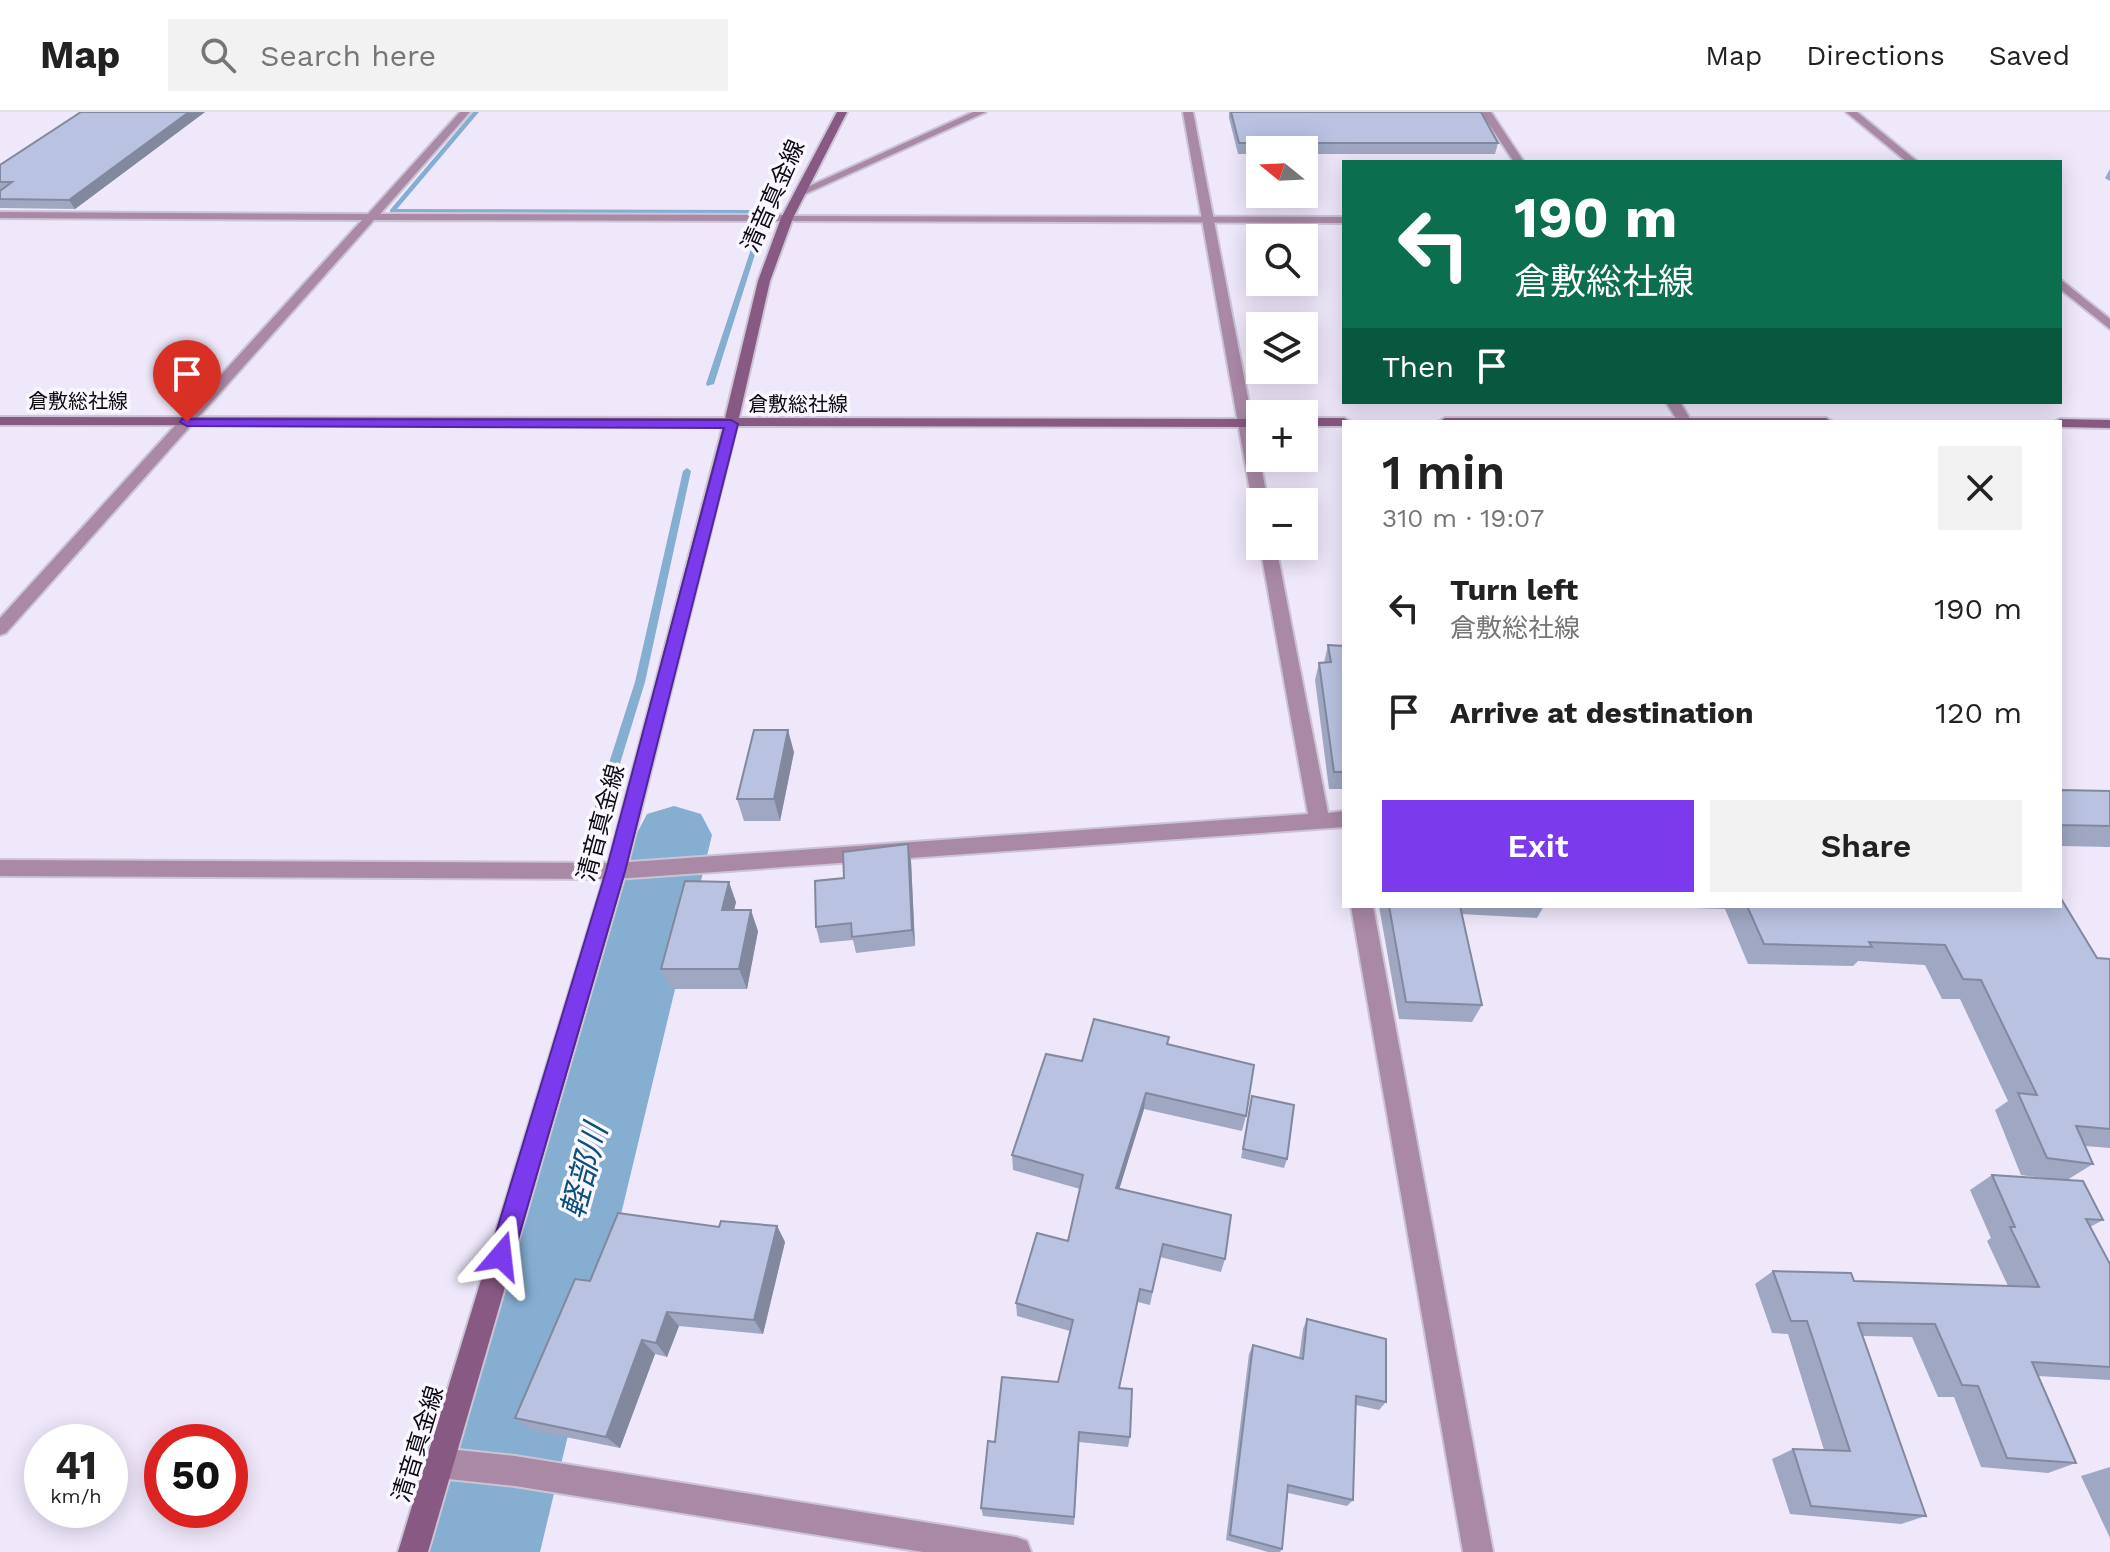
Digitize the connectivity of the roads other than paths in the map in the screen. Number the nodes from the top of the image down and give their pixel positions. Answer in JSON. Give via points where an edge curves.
{"nodes":[{"id":1,"x":465,"y":112,"type":"edge"},
{"id":2,"x":842,"y":112,"type":"edge"},
{"id":3,"x":981,"y":112,"type":"edge"},
{"id":4,"x":1188,"y":112,"type":"edge"},
{"id":5,"x":1486,"y":112,"type":"edge"},
{"id":6,"x":1851,"y":112,"type":"edge"},
{"id":7,"x":1518,"y":160,"type":"edge"},
{"id":8,"x":1911,"y":160,"type":"edge"},
{"id":9,"x":799,"y":193,"type":"junction"},
{"id":10,"x":0,"y":215,"type":"edge"},
{"id":11,"x":371,"y":217,"type":"junction"},
{"id":12,"x":787,"y":218,"type":"junction"},
{"id":13,"x":1208,"y":219,"type":"junction"},
{"id":14,"x":1342,"y":220,"type":"edge"},
{"id":15,"x":2062,"y":285,"type":"edge"},
{"id":16,"x":2110,"y":325,"type":"edge"},
{"id":17,"x":1248,"y":400,"type":"edge"},
{"id":18,"x":0,"y":421,"type":"edge"},
{"id":19,"x":187,"y":422,"type":"junction"},
{"id":20,"x":1318,"y":422,"type":"edge"},
{"id":21,"x":1342,"y":422,"type":"edge"},
{"id":22,"x":1246,"y":423,"type":"edge"},
{"id":23,"x":2062,"y":423,"type":"edge"},
{"id":24,"x":731,"y":424,"type":"junction"},
{"id":25,"x":2110,"y":424,"type":"edge"},
{"id":26,"x":1271,"y":560,"type":"edge"},
{"id":27,"x":0,"y":629,"type":"edge"},
{"id":28,"x":1319,"y":819,"type":"junction"},
{"id":29,"x":1342,"y":819,"type":"edge"},
{"id":30,"x":0,"y":868,"type":"edge"},
{"id":31,"x":616,"y":871,"type":"junction"},
{"id":32,"x":1362,"y":908,"type":"edge"},
{"id":33,"x":439,"y":1463,"type":"junction"},
{"id":34,"x":413,"y":1552,"type":"edge"},
{"id":35,"x":1016,"y":1552,"type":"edge"},
{"id":36,"x":1478,"y":1552,"type":"edge"}],
"edges":[{"from":1,"to":11,"type":"street"},
{"from":2,"to":9,"type":"main road","name":"清音真金線"},
{"from":3,"to":9,"type":"street"},
{"from":4,"to":13,"type":"street"},
{"from":5,"to":7,"type":"street"},
{"from":6,"to":8,"type":"street"},
{"from":9,"to":12,"type":"main road","name":"清音真金線"},
{"from":10,"to":11,"type":"street"},
{"from":11,"to":12,"type":"street"},
{"from":11,"to":19,"type":"street"},
{"from":12,"to":13,"type":"street"},
{"from":12,"to":24,"type":"main road","name":"清音真金線","via":[[754,319]]},
{"from":13,"to":14,"type":"street"},
{"from":13,"to":17,"type":"street"},
{"from":15,"to":16,"type":"street"},
{"from":18,"to":19,"type":"main road","name":"倉敷総社線"},
{"from":19,"to":24,"type":"main road","name":"倉敷総社線"},
{"from":19,"to":27,"type":"street"},
{"from":20,"to":21,"type":"main road"},
{"from":22,"to":24,"type":"main road","name":"倉敷総社線"},
{"from":23,"to":25,"type":"main road"},
{"from":24,"to":31,"type":"main road","name":"清音真金線"},
{"from":26,"to":28,"type":"street"},
{"from":28,"to":29,"type":"street"},
{"from":28,"to":31,"type":"street"},
{"from":30,"to":31,"type":"street"},
{"from":31,"to":33,"type":"main road","name":"清音真金線"},
{"from":32,"to":36,"type":"street"},
{"from":33,"to":34,"type":"main road","name":"清音真金線"},
{"from":33,"to":35,"type":"street"}]}
